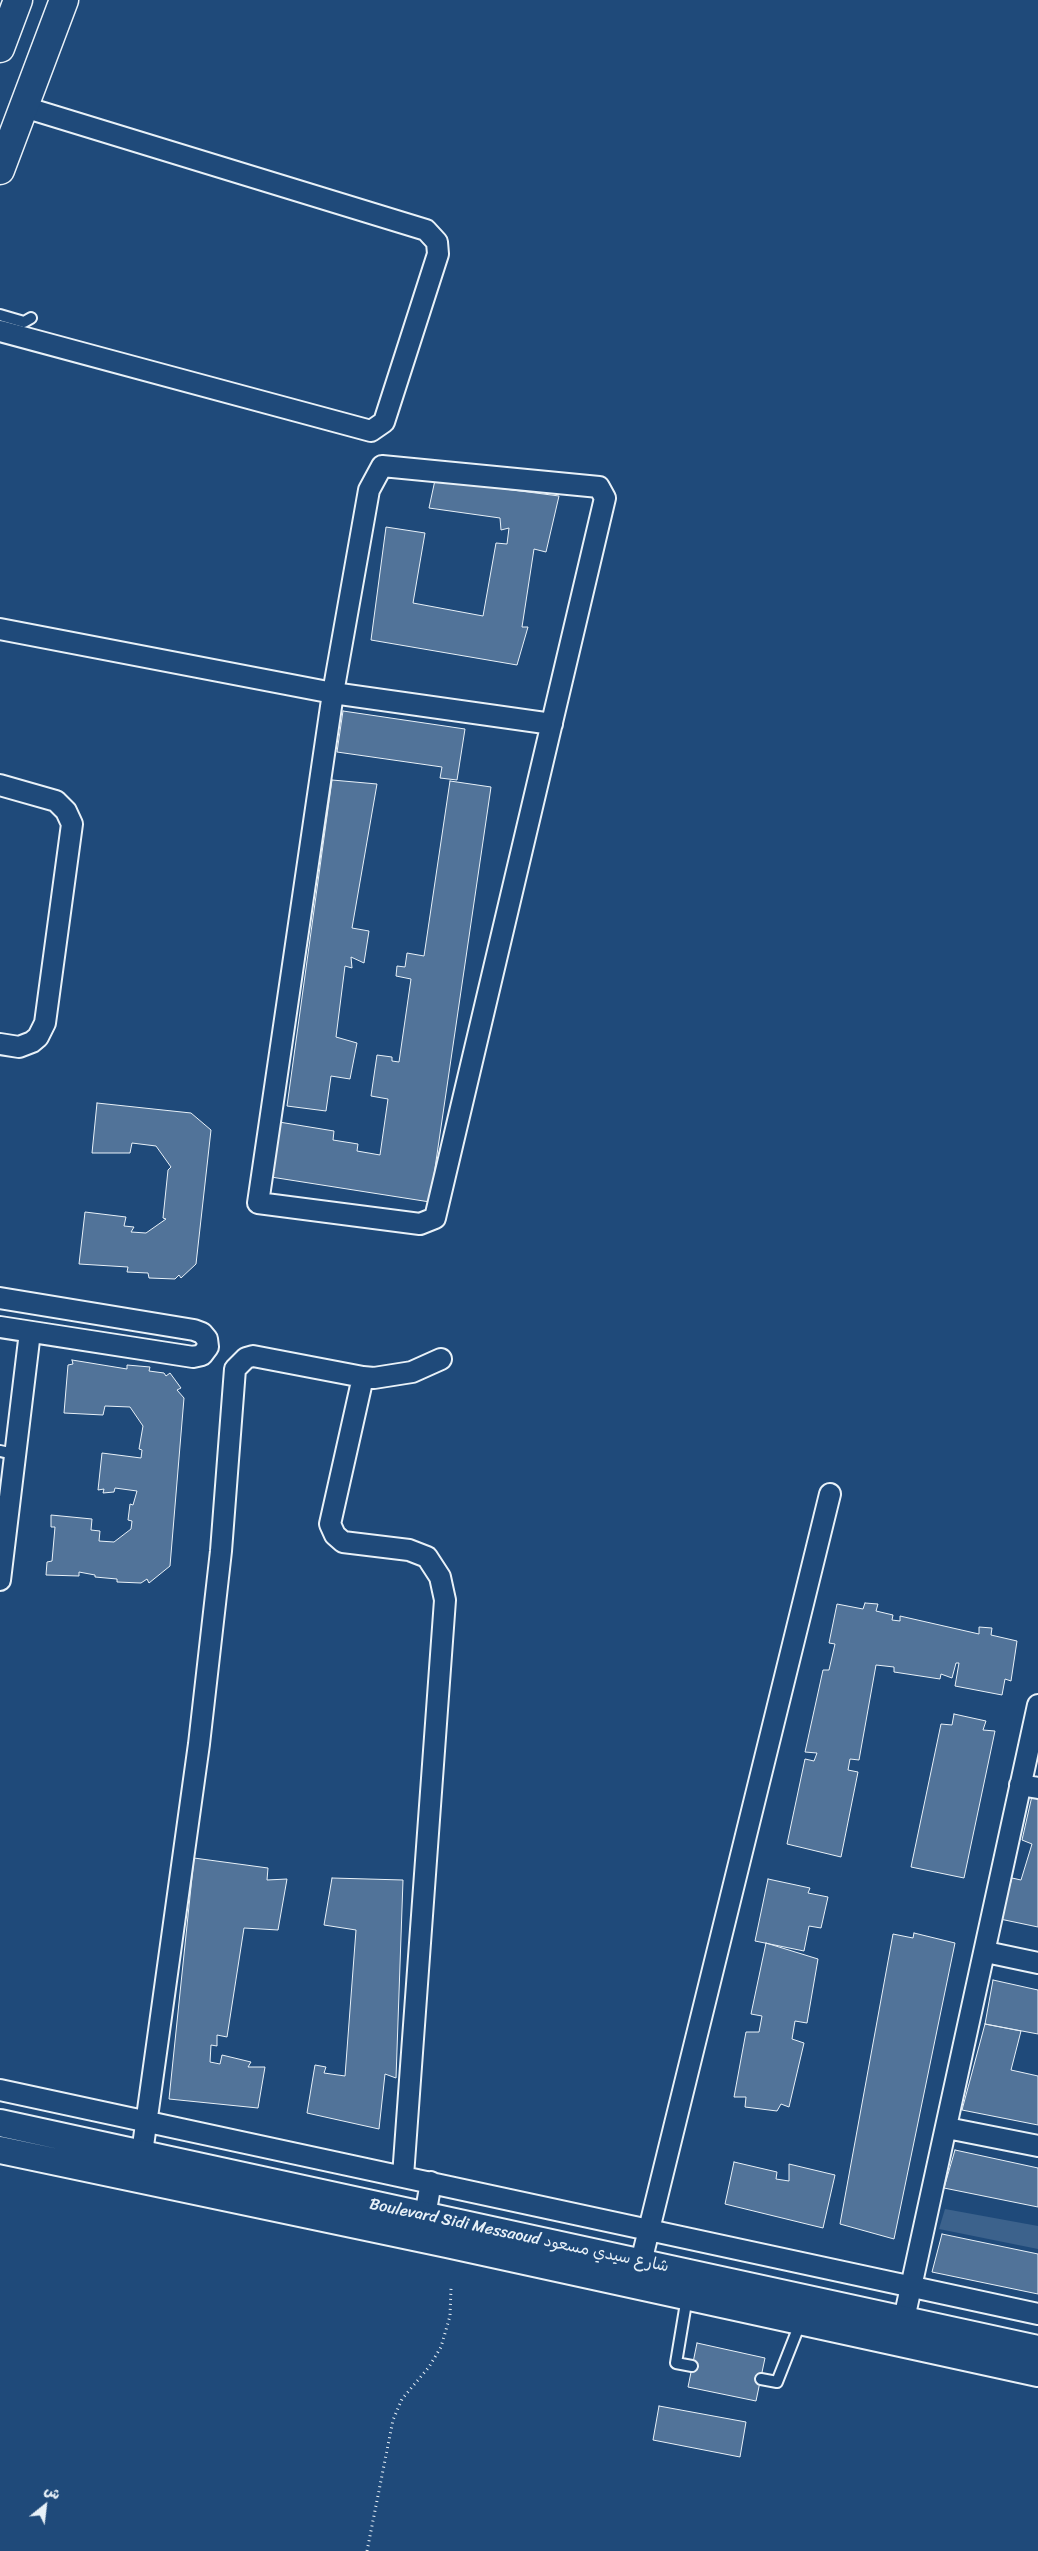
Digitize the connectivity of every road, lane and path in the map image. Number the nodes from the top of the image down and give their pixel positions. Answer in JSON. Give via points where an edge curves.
{"nodes":[{"id":1,"x":64,"y":0,"type":"edge"},
{"id":2,"x":11,"y":4,"type":"edge"},
{"id":3,"x":0,"y":46,"type":"edge"},
{"id":4,"x":24,"y":107,"type":"junction"},
{"id":5,"x":0,"y":170,"type":"edge"},
{"id":6,"x":0,"y":315,"type":"edge"},
{"id":7,"x":31,"y":318,"type":"dead end"},
{"id":8,"x":0,"y":331,"type":"edge"},
{"id":9,"x":0,"y":629,"type":"edge"},
{"id":10,"x":333,"y":693,"type":"junction"},
{"id":11,"x":552,"y":724,"type":"junction"},
{"id":12,"x":0,"y":785,"type":"edge"},
{"id":13,"x":0,"y":1044,"type":"edge"},
{"id":14,"x":0,"y":1298,"type":"edge"},
{"id":15,"x":57,"y":1308,"type":"junction"},
{"id":16,"x":0,"y":1327,"type":"edge"},
{"id":17,"x":30,"y":1332,"type":"junction"},
{"id":18,"x":53,"y":1335,"type":"junction"},
{"id":19,"x":441,"y":1359,"type":"dead end"},
{"id":20,"x":363,"y":1377,"type":"junction"},
{"id":21,"x":7,"y":1452,"type":"edge"},
{"id":22,"x":830,"y":1494,"type":"dead end"},
{"id":23,"x":0,"y":1580,"type":"edge"},
{"id":24,"x":1038,"y":1705,"type":"edge"},
{"id":25,"x":1029,"y":1787,"type":"edge"},
{"id":26,"x":986,"y":1952,"type":"junction"},
{"id":27,"x":1038,"y":1963,"type":"edge"},
{"id":28,"x":0,"y":2090,"type":"edge"},
{"id":29,"x":147,"y":2121,"type":"junction"},
{"id":30,"x":0,"y":2123,"type":"edge"},
{"id":31,"x":947,"y":2128,"type":"junction"},
{"id":32,"x":1038,"y":2146,"type":"edge"},
{"id":33,"x":0,"y":2150,"type":"edge"},
{"id":34,"x":142,"y":2153,"type":"junction"},
{"id":35,"x":403,"y":2176,"type":"junction"},
{"id":36,"x":431,"y":2182,"type":"junction"},
{"id":37,"x":425,"y":2216,"type":"junction"},
{"id":38,"x":649,"y":2229,"type":"junction"},
{"id":39,"x":641,"y":2262,"type":"junction"},
{"id":40,"x":911,"y":2287,"type":"junction"},
{"id":41,"x":451,"y":2288,"type":"dead end"},
{"id":42,"x":687,"y":2296,"type":"junction"},
{"id":43,"x":1038,"y":2314,"type":"edge"},
{"id":44,"x":904,"y":2319,"type":"junction"},
{"id":45,"x":801,"y":2321,"type":"junction"},
{"id":46,"x":1038,"y":2349,"type":"edge"},
{"id":47,"x":692,"y":2366,"type":"dead end"},
{"id":48,"x":1038,"y":2373,"type":"edge"},
{"id":49,"x":761,"y":2379,"type":"dead end"},
{"id":50,"x":366,"y":2551,"type":"edge"}],
"edges":[{"from":1,"to":4,"type":"main road"},
{"from":2,"to":3,"type":"main road"},
{"from":4,"to":5,"type":"main road"},
{"from":4,"to":8,"type":"street","via":[[426,230],[437,242],[438,254],[384,422],[371,431]]},
{"from":6,"to":7,"type":"lane","via":[[24,322]]},
{"from":9,"to":10,"type":"street"},
{"from":10,"to":11,"type":"street"},
{"from":10,"to":11,"type":"street","via":[[369,490],[382,466],[599,487],[605,498]]},
{"from":10,"to":11,"type":"street","via":[[258,1203],[420,1224],[435,1218]]},
{"from":12,"to":13,"type":"street","via":[[56,801],[72,824],[45,1023],[32,1042],[19,1047]]},
{"from":14,"to":15,"type":"street"},
{"from":15,"to":18,"type":"street"},
{"from":15,"to":18,"type":"street","via":[[194,1330],[207,1339],[208,1347],[202,1355],[193,1357]]},
{"from":16,"to":17,"type":"street"},
{"from":17,"to":18,"type":"street"},
{"from":17,"to":21,"type":"street"},
{"from":19,"to":20,"type":"street","via":[[412,1372]]},
{"from":20,"to":29,"type":"street","via":[[253,1356],[235,1369],[208,1667]]},
{"from":20,"to":35,"type":"street","via":[[330,1524],[343,1542],[409,1550],[427,1557],[440,1577],[445,1600]]},
{"from":21,"to":23,"type":"street"},
{"from":22,"to":38,"type":"street"},
{"from":24,"to":25,"type":"street"},
{"from":25,"to":26,"type":"street","via":[[1000,1877]]},
{"from":26,"to":27,"type":"street"},
{"from":26,"to":31,"type":"street"},
{"from":28,"to":29,"type":"street"},
{"from":29,"to":34,"type":"street"},
{"from":29,"to":35,"type":"street"},
{"from":30,"to":34,"type":"street","name":"Boulevard Sidi Messaoud شارع سيدي مسعود"},
{"from":31,"to":32,"type":"street"},
{"from":31,"to":40,"type":"street"},
{"from":33,"to":42,"type":"street","name":"Boulevard Sidi Messaoud شارع سيدي مسعود"},
{"from":34,"to":37,"type":"street","name":"Boulevard Sidi Messaoud شارع سيدي مسعود"},
{"from":35,"to":36,"type":"street"},
{"from":36,"to":37,"type":"street"},
{"from":36,"to":38,"type":"street"},
{"from":37,"to":39,"type":"street","name":"Boulevard Sidi Messaoud شارع سيدي مسعود"},
{"from":38,"to":39,"type":"street"},
{"from":38,"to":40,"type":"street"},
{"from":39,"to":44,"type":"street","name":"Boulevard Sidi Messaoud شارع سيدي مسعود"},
{"from":40,"to":43,"type":"street"},
{"from":40,"to":44,"type":"street"},
{"from":41,"to":50,"type":"path","via":[[450,2316],[441,2347],[402,2399],[393,2420]]},
{"from":42,"to":45,"type":"street","name":"Boulevard Sidi Messaoud شارع سيدي مسعود"},
{"from":42,"to":47,"type":"lane","via":[[676,2363]]},
{"from":44,"to":46,"type":"street","name":"Boulevard Sidi Messaoud شارع سيدي مسعود"},
{"from":45,"to":48,"type":"street","name":"Boulevard Sidi Messaoud شارع سيدي مسعود"},
{"from":45,"to":49,"type":"lane","via":[[777,2382]]}]}
